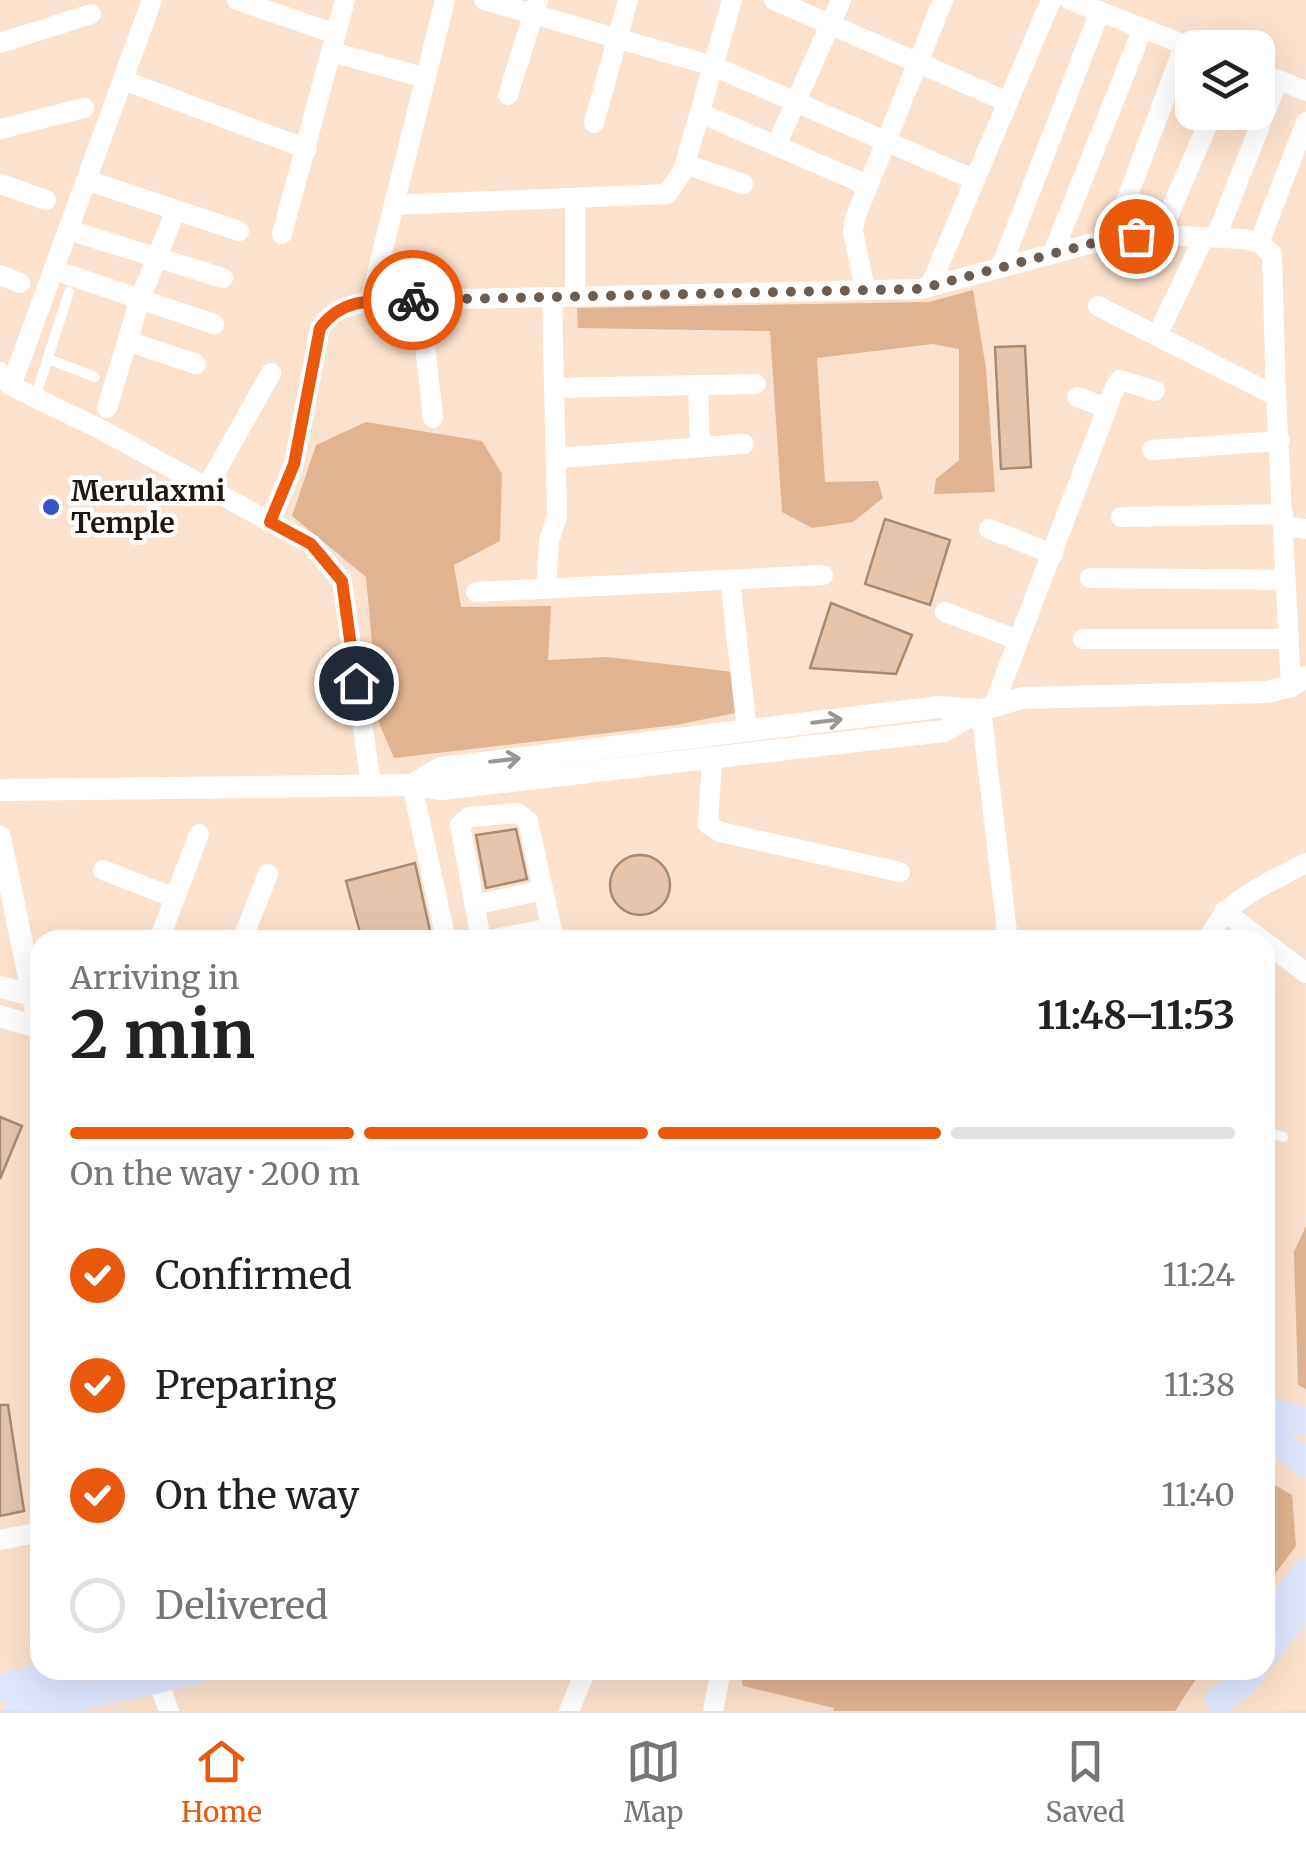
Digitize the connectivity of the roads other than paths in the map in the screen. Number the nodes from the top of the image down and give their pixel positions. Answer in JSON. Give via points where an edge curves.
{"nodes":[{"id":1,"x":152,"y":0,"type":"edge"},
{"id":2,"x":237,"y":0,"type":"edge"},
{"id":3,"x":345,"y":0,"type":"edge"},
{"id":4,"x":445,"y":0,"type":"edge"},
{"id":5,"x":484,"y":0,"type":"edge"},
{"id":6,"x":628,"y":0,"type":"edge"},
{"id":7,"x":732,"y":0,"type":"edge"},
{"id":8,"x":774,"y":0,"type":"edge"},
{"id":9,"x":841,"y":0,"type":"edge"},
{"id":10,"x":943,"y":0,"type":"edge"},
{"id":11,"x":1051,"y":0,"type":"edge"},
{"id":12,"x":1070,"y":0,"type":"edge"},
{"id":13,"x":536,"y":7,"type":"edge"},
{"id":14,"x":1104,"y":8,"type":"edge"},
{"id":15,"x":91,"y":14,"type":"dead end"},
{"id":16,"x":830,"y":24,"type":"junction"},
{"id":17,"x":1144,"y":28,"type":"junction"},
{"id":18,"x":616,"y":40,"type":"junction"},
{"id":19,"x":1175,"y":40,"type":"edge"},
{"id":20,"x":0,"y":43,"type":"edge"},
{"id":21,"x":334,"y":43,"type":"junction"},
{"id":22,"x":915,"y":62,"type":"junction"},
{"id":23,"x":713,"y":66,"type":"junction"},
{"id":24,"x":426,"y":78,"type":"junction"},
{"id":25,"x":1275,"y":79,"type":"edge"},
{"id":26,"x":123,"y":80,"type":"junction"},
{"id":27,"x":1278,"y":80,"type":"junction"},
{"id":28,"x":1175,"y":81,"type":"edge"},
{"id":29,"x":1306,"y":91,"type":"edge"},
{"id":30,"x":508,"y":96,"type":"dead end"},
{"id":31,"x":796,"y":102,"type":"junction"},
{"id":32,"x":1008,"y":102,"type":"junction"},
{"id":33,"x":84,"y":108,"type":"dead end"},
{"id":34,"x":700,"y":112,"type":"junction"},
{"id":35,"x":1306,"y":122,"type":"edge"},
{"id":36,"x":594,"y":124,"type":"dead end"},
{"id":37,"x":0,"y":128,"type":"edge"},
{"id":38,"x":1205,"y":130,"type":"edge"},
{"id":39,"x":884,"y":140,"type":"junction"},
{"id":40,"x":776,"y":146,"type":"junction"},
{"id":41,"x":307,"y":149,"type":"junction"},
{"id":42,"x":685,"y":164,"type":"junction"},
{"id":43,"x":86,"y":180,"type":"junction"},
{"id":44,"x":975,"y":180,"type":"junction"},
{"id":45,"x":0,"y":184,"type":"edge"},
{"id":46,"x":743,"y":184,"type":"dead end"},
{"id":47,"x":867,"y":185,"type":"junction"},
{"id":48,"x":575,"y":199,"type":"junction"},
{"id":49,"x":46,"y":200,"type":"dead end"},
{"id":50,"x":394,"y":205,"type":"junction"},
{"id":51,"x":176,"y":210,"type":"junction"},
{"id":52,"x":68,"y":230,"type":"junction"},
{"id":53,"x":239,"y":230,"type":"dead end"},
{"id":54,"x":282,"y":234,"type":"dead end"},
{"id":55,"x":1160,"y":235,"type":"junction"},
{"id":56,"x":1210,"y":237,"type":"junction"},
{"id":57,"x":1112,"y":238,"type":"junction"},
{"id":58,"x":1259,"y":243,"type":"junction"},
{"id":59,"x":1054,"y":253,"type":"junction"},
{"id":60,"x":156,"y":257,"type":"junction"},
{"id":61,"x":1000,"y":267,"type":"junction"},
{"id":62,"x":54,"y":270,"type":"junction"},
{"id":63,"x":0,"y":275,"type":"edge"},
{"id":64,"x":223,"y":278,"type":"dead end"},
{"id":65,"x":20,"y":283,"type":"dead end"},
{"id":66,"x":930,"y":286,"type":"junction"},
{"id":67,"x":865,"y":290,"type":"junction"},
{"id":68,"x":70,"y":292,"type":"dead end"},
{"id":69,"x":575,"y":296,"type":"junction"},
{"id":70,"x":552,"y":297,"type":"junction"},
{"id":71,"x":140,"y":299,"type":"junction"},
{"id":72,"x":420,"y":300,"type":"junction"},
{"id":73,"x":370,"y":301,"type":"junction"},
{"id":74,"x":1098,"y":306,"type":"dead end"},
{"id":75,"x":214,"y":324,"type":"dead end"},
{"id":76,"x":1158,"y":336,"type":"junction"},
{"id":77,"x":127,"y":342,"type":"junction"},
{"id":78,"x":48,"y":360,"type":"junction"},
{"id":79,"x":196,"y":364,"type":"dead end"},
{"id":80,"x":271,"y":372,"type":"dead end"},
{"id":81,"x":95,"y":377,"type":"dead end"},
{"id":82,"x":6,"y":379,"type":"edge"},
{"id":83,"x":756,"y":384,"type":"dead end"},
{"id":84,"x":698,"y":385,"type":"junction"},
{"id":85,"x":555,"y":388,"type":"junction"},
{"id":86,"x":1156,"y":391,"type":"dead end"},
{"id":87,"x":1276,"y":396,"type":"junction"},
{"id":88,"x":35,"y":398,"type":"junction"},
{"id":89,"x":1078,"y":398,"type":"dead end"},
{"id":90,"x":107,"y":408,"type":"dead end"},
{"id":91,"x":1108,"y":408,"type":"junction"},
{"id":92,"x":433,"y":418,"type":"dead end"},
{"id":93,"x":1280,"y":440,"type":"junction"},
{"id":94,"x":744,"y":444,"type":"dead end"},
{"id":95,"x":700,"y":447,"type":"junction"},
{"id":96,"x":1152,"y":450,"type":"dead end"},
{"id":97,"x":558,"y":458,"type":"junction"},
{"id":98,"x":207,"y":487,"type":"junction"},
{"id":99,"x":1121,"y":517,"type":"dead end"},
{"id":100,"x":1283,"y":520,"type":"junction"},
{"id":101,"x":270,"y":522,"type":"junction"},
{"id":102,"x":989,"y":529,"type":"dead end"},
{"id":103,"x":1306,"y":529,"type":"edge"},
{"id":104,"x":1053,"y":554,"type":"junction"},
{"id":105,"x":823,"y":575,"type":"dead end"},
{"id":106,"x":1090,"y":578,"type":"dead end"},
{"id":107,"x":730,"y":580,"type":"junction"},
{"id":108,"x":1286,"y":580,"type":"junction"},
{"id":109,"x":546,"y":589,"type":"junction"},
{"id":110,"x":476,"y":592,"type":"dead end"},
{"id":111,"x":945,"y":612,"type":"dead end"},
{"id":112,"x":1083,"y":639,"type":"dead end"},
{"id":113,"x":1289,"y":639,"type":"junction"},
{"id":114,"x":1018,"y":640,"type":"junction"},
{"id":115,"x":1299,"y":682,"type":"edge"},
{"id":116,"x":987,"y":708,"type":"junction"},
{"id":117,"x":747,"y":731,"type":"junction"},
{"id":118,"x":712,"y":758,"type":"junction"},
{"id":119,"x":370,"y":785,"type":"junction"},
{"id":120,"x":412,"y":785,"type":"junction"},
{"id":121,"x":0,"y":790,"type":"edge"},
{"id":122,"x":199,"y":834,"type":"dead end"},
{"id":123,"x":0,"y":837,"type":"edge"},
{"id":124,"x":1306,"y":863,"type":"edge"},
{"id":125,"x":103,"y":870,"type":"dead end"},
{"id":126,"x":900,"y":872,"type":"dead end"},
{"id":127,"x":268,"y":874,"type":"dead end"},
{"id":128,"x":544,"y":890,"type":"junction"},
{"id":129,"x":176,"y":898,"type":"junction"},
{"id":130,"x":474,"y":905,"type":"junction"},
{"id":131,"x":1224,"y":911,"type":"junction"},
{"id":132,"x":163,"y":930,"type":"edge"},
{"id":133,"x":246,"y":930,"type":"edge"},
{"id":134,"x":444,"y":930,"type":"edge"},
{"id":135,"x":479,"y":930,"type":"edge"},
{"id":136,"x":551,"y":930,"type":"edge"},
{"id":137,"x":1007,"y":930,"type":"edge"},
{"id":138,"x":1214,"y":930,"type":"edge"},
{"id":139,"x":1249,"y":930,"type":"edge"},
{"id":140,"x":1275,"y":949,"type":"edge"},
{"id":141,"x":30,"y":969,"type":"edge"},
{"id":142,"x":1306,"y":973,"type":"edge"},
{"id":143,"x":0,"y":987,"type":"edge"},
{"id":144,"x":30,"y":994,"type":"edge"},
{"id":145,"x":0,"y":1016,"type":"edge"},
{"id":146,"x":30,"y":1026,"type":"edge"},
{"id":147,"x":1275,"y":1135,"type":"edge"},
{"id":148,"x":1283,"y":1137,"type":"dead end"},
{"id":149,"x":1275,"y":1414,"type":"edge"},
{"id":150,"x":1306,"y":1422,"type":"edge"},
{"id":151,"x":1275,"y":1441,"type":"edge"},
{"id":152,"x":1306,"y":1464,"type":"edge"},
{"id":153,"x":30,"y":1534,"type":"edge"},
{"id":154,"x":0,"y":1540,"type":"edge"},
{"id":155,"x":1306,"y":1572,"type":"edge"},
{"id":156,"x":1306,"y":1599,"type":"edge"},
{"id":157,"x":1275,"y":1613,"type":"edge"},
{"id":158,"x":1275,"y":1641,"type":"edge"},
{"id":159,"x":30,"y":1680,"type":"edge"},
{"id":160,"x":149,"y":1680,"type":"edge"},
{"id":161,"x":173,"y":1680,"type":"edge"},
{"id":162,"x":582,"y":1680,"type":"edge"},
{"id":163,"x":719,"y":1680,"type":"edge"},
{"id":164,"x":1228,"y":1680,"type":"edge"},
{"id":165,"x":1245,"y":1680,"type":"edge"},
{"id":166,"x":0,"y":1688,"type":"edge"},
{"id":167,"x":1218,"y":1707,"type":"edge"},
{"id":168,"x":18,"y":1711,"type":"edge"},
{"id":169,"x":169,"y":1711,"type":"edge"},
{"id":170,"x":569,"y":1711,"type":"edge"},
{"id":171,"x":713,"y":1711,"type":"edge"}],
"edges":[{"from":1,"to":26,"type":"street"},
{"from":2,"to":21,"type":"street"},
{"from":3,"to":21,"type":"street"},
{"from":4,"to":24,"type":"street"},
{"from":5,"to":13,"type":"street"},
{"from":6,"to":18,"type":"street"},
{"from":7,"to":23,"type":"street"},
{"from":8,"to":16,"type":"street"},
{"from":9,"to":16,"type":"street"},
{"from":10,"to":22,"type":"street"},
{"from":11,"to":32,"type":"street"},
{"from":12,"to":14,"type":"street"},
{"from":13,"to":18,"type":"street"},
{"from":13,"to":30,"type":"street"},
{"from":14,"to":17,"type":"street"},
{"from":14,"to":61,"type":"street"},
{"from":15,"to":20,"type":"street"},
{"from":16,"to":22,"type":"street"},
{"from":16,"to":31,"type":"street"},
{"from":17,"to":19,"type":"street"},
{"from":17,"to":59,"type":"street"},
{"from":18,"to":23,"type":"street"},
{"from":18,"to":36,"type":"street"},
{"from":21,"to":24,"type":"street"},
{"from":21,"to":41,"type":"street"},
{"from":22,"to":32,"type":"street"},
{"from":22,"to":39,"type":"street"},
{"from":23,"to":31,"type":"street"},
{"from":23,"to":34,"type":"street"},
{"from":24,"to":50,"type":"street"},
{"from":25,"to":27,"type":"street"},
{"from":26,"to":41,"type":"street"},
{"from":26,"to":43,"type":"street"},
{"from":27,"to":29,"type":"street"},
{"from":27,"to":56,"type":"street"},
{"from":28,"to":57,"type":"street"},
{"from":31,"to":39,"type":"street"},
{"from":31,"to":40,"type":"street"},
{"from":32,"to":44,"type":"street"},
{"from":33,"to":37,"type":"street"},
{"from":34,"to":40,"type":"street"},
{"from":34,"to":42,"type":"street"},
{"from":35,"to":58,"type":"street"},
{"from":38,"to":55,"type":"street"},
{"from":39,"to":44,"type":"street"},
{"from":39,"to":47,"type":"street"},
{"from":40,"to":47,"type":"street"},
{"from":41,"to":54,"type":"street"},
{"from":42,"to":46,"type":"street"},
{"from":42,"to":48,"type":"street","via":[[667,194]]},
{"from":43,"to":51,"type":"street"},
{"from":43,"to":52,"type":"street"},
{"from":44,"to":66,"type":"street"},
{"from":45,"to":49,"type":"street"},
{"from":47,"to":67,"type":"street","via":[[853,231]]},
{"from":48,"to":50,"type":"street"},
{"from":48,"to":69,"type":"street"},
{"from":50,"to":73,"type":"street"},
{"from":51,"to":53,"type":"street"},
{"from":51,"to":60,"type":"street"},
{"from":52,"to":60,"type":"street"},
{"from":52,"to":62,"type":"street"},
{"from":55,"to":56,"type":"street"},
{"from":55,"to":57,"type":"street"},
{"from":56,"to":58,"type":"street"},
{"from":56,"to":76,"type":"street"},
{"from":57,"to":59,"type":"street"},
{"from":58,"to":87,"type":"street","via":[[1272,254]]},
{"from":59,"to":61,"type":"street"},
{"from":60,"to":64,"type":"street"},
{"from":60,"to":71,"type":"street"},
{"from":61,"to":66,"type":"street"},
{"from":62,"to":71,"type":"street"},
{"from":62,"to":82,"type":"street"},
{"from":63,"to":65,"type":"street"},
{"from":66,"to":67,"type":"street"},
{"from":67,"to":69,"type":"street"},
{"from":68,"to":78,"type":"lane"},
{"from":69,"to":70,"type":"street"},
{"from":70,"to":72,"type":"street"},
{"from":70,"to":85,"type":"street"},
{"from":71,"to":75,"type":"street"},
{"from":71,"to":77,"type":"street"},
{"from":72,"to":73,"type":"street"},
{"from":72,"to":92,"type":"street"},
{"from":73,"to":101,"type":"street","via":[[332,311],[320,328],[294,464]]},
{"from":74,"to":76,"type":"street"},
{"from":76,"to":87,"type":"street"},
{"from":77,"to":79,"type":"street"},
{"from":77,"to":90,"type":"street"},
{"from":78,"to":81,"type":"lane"},
{"from":78,"to":88,"type":"lane"},
{"from":80,"to":98,"type":"street"},
{"from":82,"to":88,"type":"street"},
{"from":83,"to":84,"type":"street"},
{"from":84,"to":85,"type":"street"},
{"from":84,"to":95,"type":"street"},
{"from":85,"to":97,"type":"street"},
{"from":86,"to":91,"type":"street","via":[[1120,380]]},
{"from":87,"to":93,"type":"street"},
{"from":88,"to":98,"type":"street"},
{"from":89,"to":91,"type":"street"},
{"from":91,"to":104,"type":"street"},
{"from":93,"to":96,"type":"street"},
{"from":93,"to":100,"type":"street"},
{"from":94,"to":95,"type":"street"},
{"from":95,"to":97,"type":"street"},
{"from":97,"to":109,"type":"street"},
{"from":98,"to":101,"type":"street"},
{"from":99,"to":100,"type":"street"},
{"from":100,"to":103,"type":"street"},
{"from":100,"to":108,"type":"street"},
{"from":101,"to":119,"type":"street","via":[[311,544],[342,581]]},
{"from":102,"to":104,"type":"street"},
{"from":104,"to":114,"type":"street"},
{"from":105,"to":107,"type":"street"},
{"from":106,"to":108,"type":"street"},
{"from":107,"to":109,"type":"street"},
{"from":107,"to":117,"type":"street"},
{"from":108,"to":113,"type":"street"},
{"from":109,"to":110,"type":"street"},
{"from":111,"to":114,"type":"street"},
{"from":112,"to":113,"type":"street"},
{"from":113,"to":115,"type":"street"},
{"from":114,"to":116,"type":"street"},
{"from":115,"to":116,"type":"street","via":[[1267,692],[1022,698]]},
{"from":117,"to":116,"type":"street","one_way":true,"via":[[938,707]]},
{"from":116,"to":118,"type":"street","via":[[944,731]]},
{"from":116,"to":137,"type":"street"},
{"from":120,"to":117,"type":"street","one_way":true,"via":[[441,768]]},
{"from":118,"to":120,"type":"street","via":[[442,789]]},
{"from":118,"to":126,"type":"street","via":[[708,824],[720,832]]},
{"from":119,"to":120,"type":"street"},
{"from":119,"to":121,"type":"street"},
{"from":120,"to":134,"type":"street"},
{"from":122,"to":129,"type":"street"},
{"from":123,"to":141,"type":"street"},
{"from":124,"to":131,"type":"street"},
{"from":125,"to":129,"type":"street"},
{"from":127,"to":133,"type":"street"},
{"from":128,"to":130,"type":"street"},
{"from":128,"to":130,"type":"street","via":[[524,816],[469,817],[458,830]]},
{"from":128,"to":136,"type":"street"},
{"from":129,"to":132,"type":"street"},
{"from":130,"to":135,"type":"street"},
{"from":131,"to":138,"type":"street"},
{"from":131,"to":139,"type":"street"},
{"from":140,"to":142,"type":"street"},
{"from":143,"to":144,"type":"street"},
{"from":145,"to":146,"type":"street"},
{"from":147,"to":148,"type":"lane"},
{"from":149,"to":150,"type":"main road"},
{"from":151,"to":152,"type":"main road"},
{"from":153,"to":154,"type":"street"},
{"from":155,"to":157,"type":"main road"},
{"from":156,"to":158,"type":"main road"},
{"from":159,"to":166,"type":"main road"},
{"from":160,"to":168,"type":"main road"},
{"from":161,"to":169,"type":"street"},
{"from":162,"to":170,"type":"street"},
{"from":163,"to":171,"type":"street"},
{"from":164,"to":167,"type":"main road"},
{"from":165,"to":167,"type":"main road"}]}
